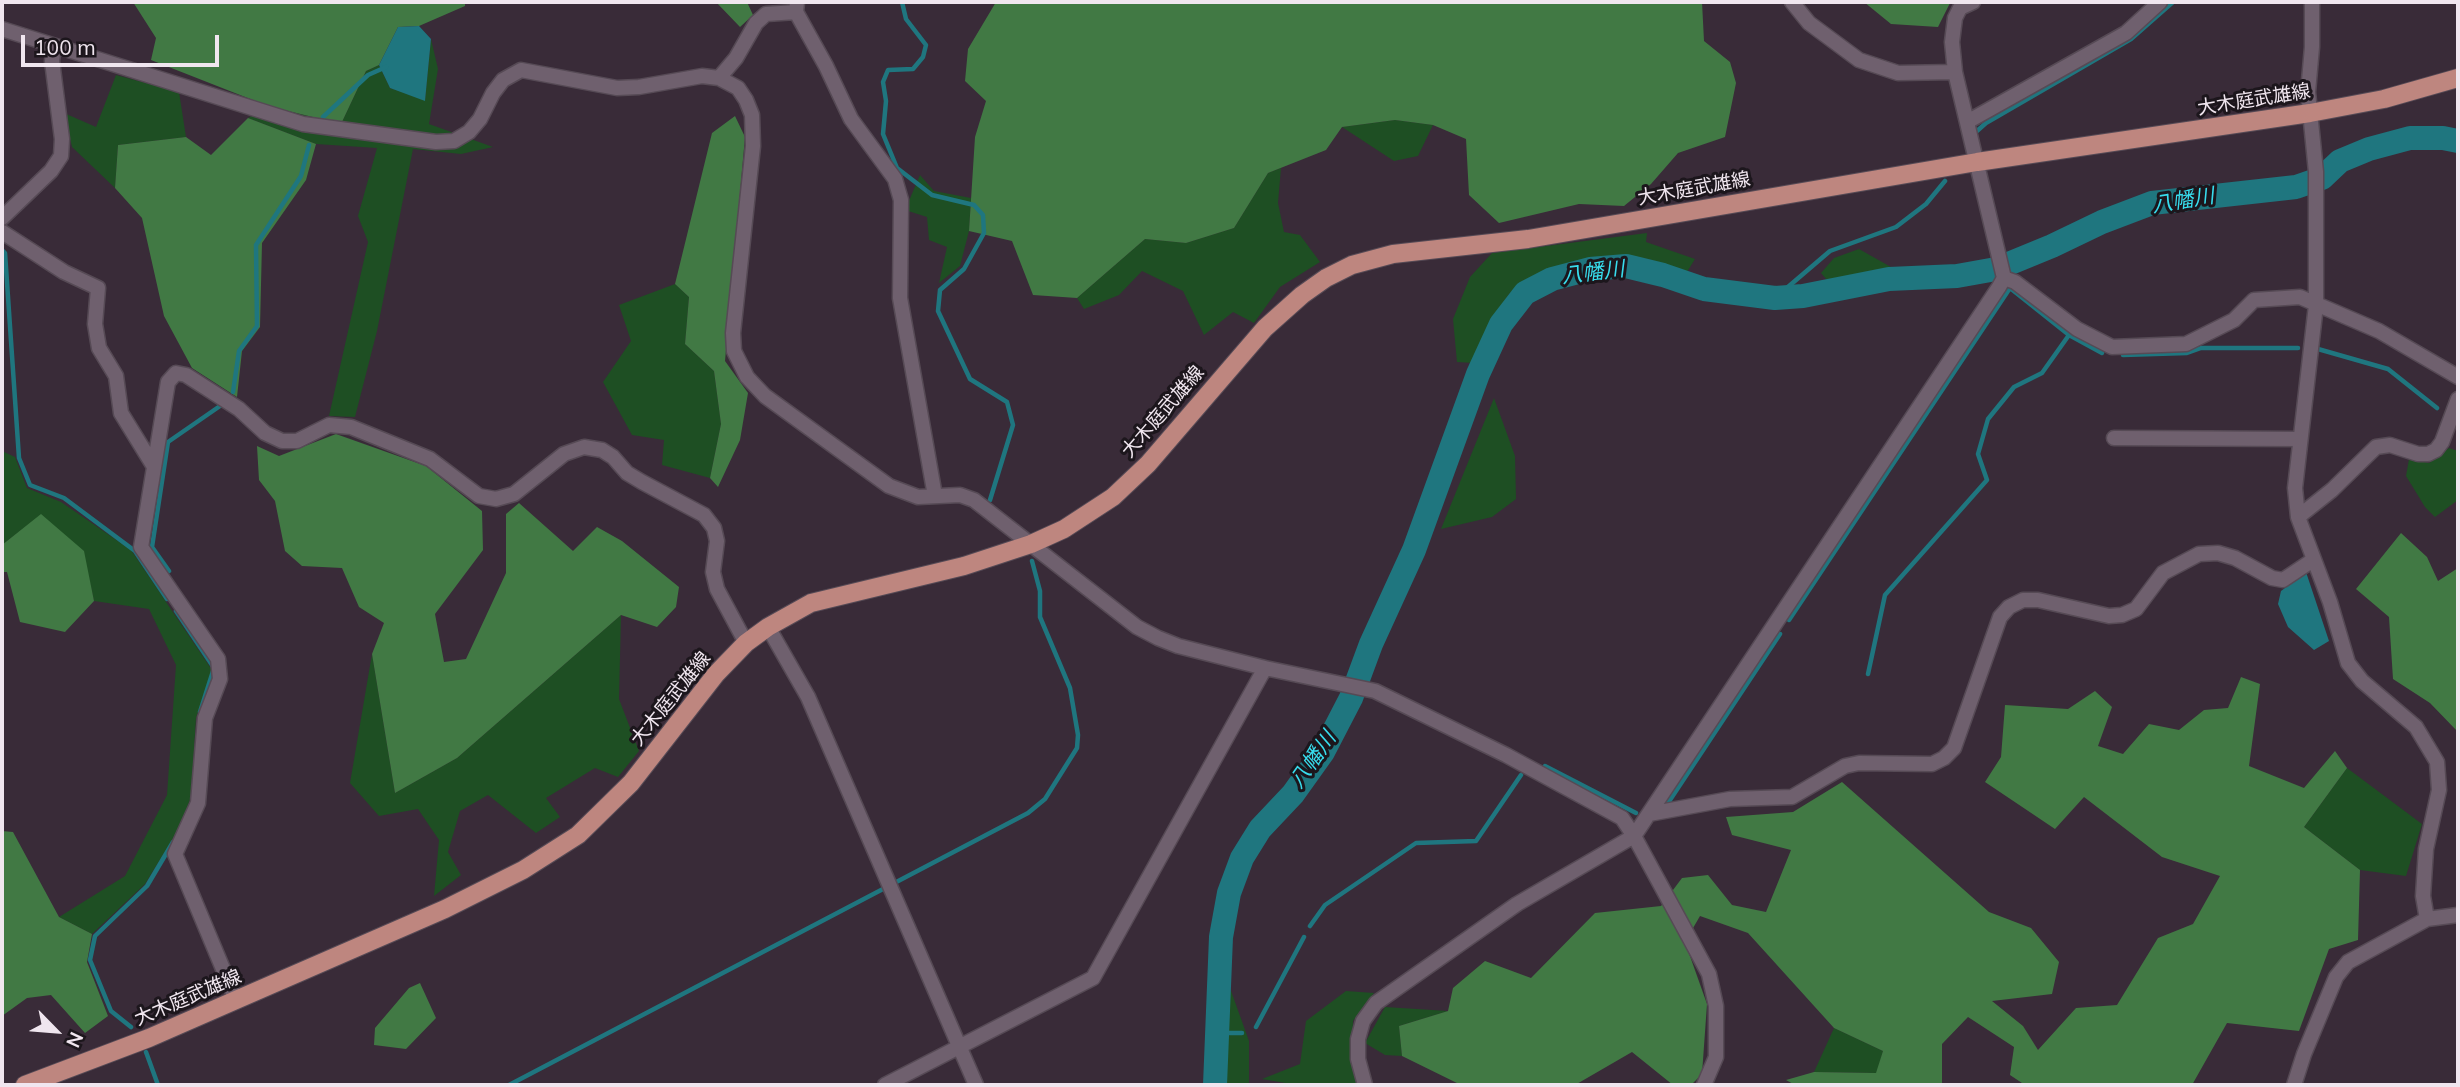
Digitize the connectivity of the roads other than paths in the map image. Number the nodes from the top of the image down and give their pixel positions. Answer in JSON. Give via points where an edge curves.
{"nodes":[{"id":1,"x":1792,"y":2,"type":"edge"},
{"id":2,"x":1973,"y":2,"type":"edge"},
{"id":3,"x":2161,"y":2,"type":"edge"},
{"id":4,"x":2312,"y":2,"type":"edge"},
{"id":5,"x":796,"y":7,"type":"edge"},
{"id":6,"x":2,"y":29,"type":"edge"},
{"id":7,"x":54,"y":46,"type":"junction"},
{"id":8,"x":1955,"y":72,"type":"junction"},
{"id":9,"x":719,"y":78,"type":"junction"},
{"id":10,"x":2458,"y":78,"type":"edge"},
{"id":11,"x":2310,"y":113,"type":"junction"},
{"id":12,"x":1967,"y":121,"type":"junction"},
{"id":13,"x":1977,"y":162,"type":"junction"},
{"id":14,"x":2,"y":218,"type":"edge"},
{"id":15,"x":2,"y":232,"type":"edge"},
{"id":16,"x":2004,"y":278,"type":"junction"},
{"id":17,"x":2316,"y":305,"type":"junction"},
{"id":18,"x":2458,"y":377,"type":"edge"},
{"id":19,"x":2458,"y":399,"type":"edge"},
{"id":20,"x":2114,"y":438,"type":"dead end"},
{"id":21,"x":2300,"y":439,"type":"junction"},
{"id":22,"x":153,"y":465,"type":"junction"},
{"id":23,"x":935,"y":496,"type":"junction"},
{"id":24,"x":2298,"y":517,"type":"junction"},
{"id":25,"x":1031,"y":544,"type":"junction"},
{"id":26,"x":2313,"y":560,"type":"junction"},
{"id":27,"x":768,"y":627,"type":"junction"},
{"id":28,"x":746,"y":643,"type":"junction"},
{"id":29,"x":1265,"y":668,"type":"junction"},
{"id":30,"x":1648,"y":814,"type":"junction"},
{"id":31,"x":1634,"y":836,"type":"junction"},
{"id":32,"x":2458,"y":915,"type":"edge"},
{"id":33,"x":2427,"y":919,"type":"junction"},
{"id":34,"x":236,"y":1000,"type":"junction"},
{"id":35,"x":959,"y":1047,"type":"junction"},
{"id":36,"x":24,"y":1085,"type":"edge"},
{"id":37,"x":885,"y":1085,"type":"edge"},
{"id":38,"x":976,"y":1085,"type":"edge"},
{"id":39,"x":1365,"y":1085,"type":"edge"},
{"id":40,"x":1704,"y":1085,"type":"edge"},
{"id":41,"x":2294,"y":1085,"type":"edge"}],
"edges":[{"from":1,"to":8,"type":"street","via":[[1809,23],[1859,60],[1898,73]]},
{"from":2,"to":8,"type":"street","via":[[1960,8],[1955,18]]},
{"from":3,"to":12,"type":"street","via":[[2126,33]]},
{"from":4,"to":11,"type":"street"},
{"from":5,"to":9,"type":"street","via":[[765,14]]},
{"from":5,"to":23,"type":"street","via":[[851,119],[895,179],[901,200],[900,298]]},
{"from":6,"to":7,"type":"street"},
{"from":7,"to":9,"type":"street","via":[[303,124],[436,142],[454,141],[469,132],[503,80],[521,70],[617,88],[702,76]]},
{"from":7,"to":14,"type":"street","via":[[61,156]]},
{"from":8,"to":12,"type":"street"},
{"from":9,"to":23,"type":"street","via":[[738,88],[752,115],[753,146],[733,332],[739,365],[765,396],[889,486],[918,497]]},
{"from":10,"to":11,"type":"main road","name":"大木庭武雄線"},
{"from":11,"to":13,"type":"main road","name":"大木庭武雄線"},
{"from":11,"to":17,"type":"street","via":[[2316,172]]},
{"from":12,"to":13,"type":"street"},
{"from":13,"to":16,"type":"street"},
{"from":13,"to":25,"type":"main road","name":"大木庭武雄線","via":[[1528,239],[1393,254],[1352,265],[1302,295],[1265,328],[1148,464],[1113,497],[1065,529]]},
{"from":15,"to":22,"type":"street","via":[[98,288],[95,324],[99,348],[116,376],[121,413]]},
{"from":16,"to":17,"type":"street","via":[[2112,348],[2186,344],[2234,320],[2254,300],[2300,297]]},
{"from":16,"to":30,"type":"street"},
{"from":17,"to":18,"type":"street","via":[[2379,331]]},
{"from":17,"to":21,"type":"street"},
{"from":19,"to":24,"type":"street","via":[[2436,450],[2418,454],[2390,444],[2376,447]]},
{"from":20,"to":21,"type":"street"},
{"from":21,"to":24,"type":"street","via":[[2295,488]]},
{"from":22,"to":28,"type":"street","via":[[168,382],[176,373],[186,375],[282,441],[297,441],[328,425],[351,427],[430,458],[479,496],[496,499],[514,494],[564,454],[584,447],[602,450],[642,482],[704,515],[714,528],[717,589]]},
{"from":22,"to":34,"type":"street","via":[[141,547],[218,659],[220,679],[205,718],[198,803],[174,854]]},
{"from":23,"to":25,"type":"street","via":[[960,495],[974,500]]},
{"from":24,"to":26,"type":"street"},
{"from":25,"to":27,"type":"main road","name":"大木庭武雄線","via":[[964,566],[811,603]]},
{"from":25,"to":29,"type":"street","via":[[1137,627],[1178,646]]},
{"from":26,"to":30,"type":"street","via":[[2283,580],[2235,558],[2199,554],[2163,573],[2136,609],[2122,615],[2023,600],[2000,617],[1954,748],[1944,758],[1932,764],[1859,763],[1845,766],[1792,797],[1730,799]]},
{"from":26,"to":33,"type":"street","via":[[2348,663],[2362,681],[2416,727],[2437,762],[2440,790],[2426,849],[2423,896]]},
{"from":27,"to":28,"type":"main road","name":"大木庭武雄線"},
{"from":27,"to":35,"type":"street","via":[[808,697]]},
{"from":28,"to":34,"type":"main road","name":"大木庭武雄線","via":[[716,674],[631,783],[578,835],[523,870],[445,909]]},
{"from":29,"to":31,"type":"street","via":[[1375,691],[1622,818]]},
{"from":29,"to":35,"type":"street","via":[[1093,978]]},
{"from":30,"to":31,"type":"street"},
{"from":31,"to":39,"type":"street","via":[[1517,904],[1376,1003],[1363,1021],[1358,1039]]},
{"from":31,"to":40,"type":"street","via":[[1709,974],[1716,1006],[1716,1057]]},
{"from":32,"to":33,"type":"street"},
{"from":33,"to":41,"type":"street","via":[[2348,962],[2336,977]]},
{"from":34,"to":36,"type":"main road","name":"大木庭武雄線"},
{"from":35,"to":37,"type":"street"},
{"from":35,"to":38,"type":"street"}]}
